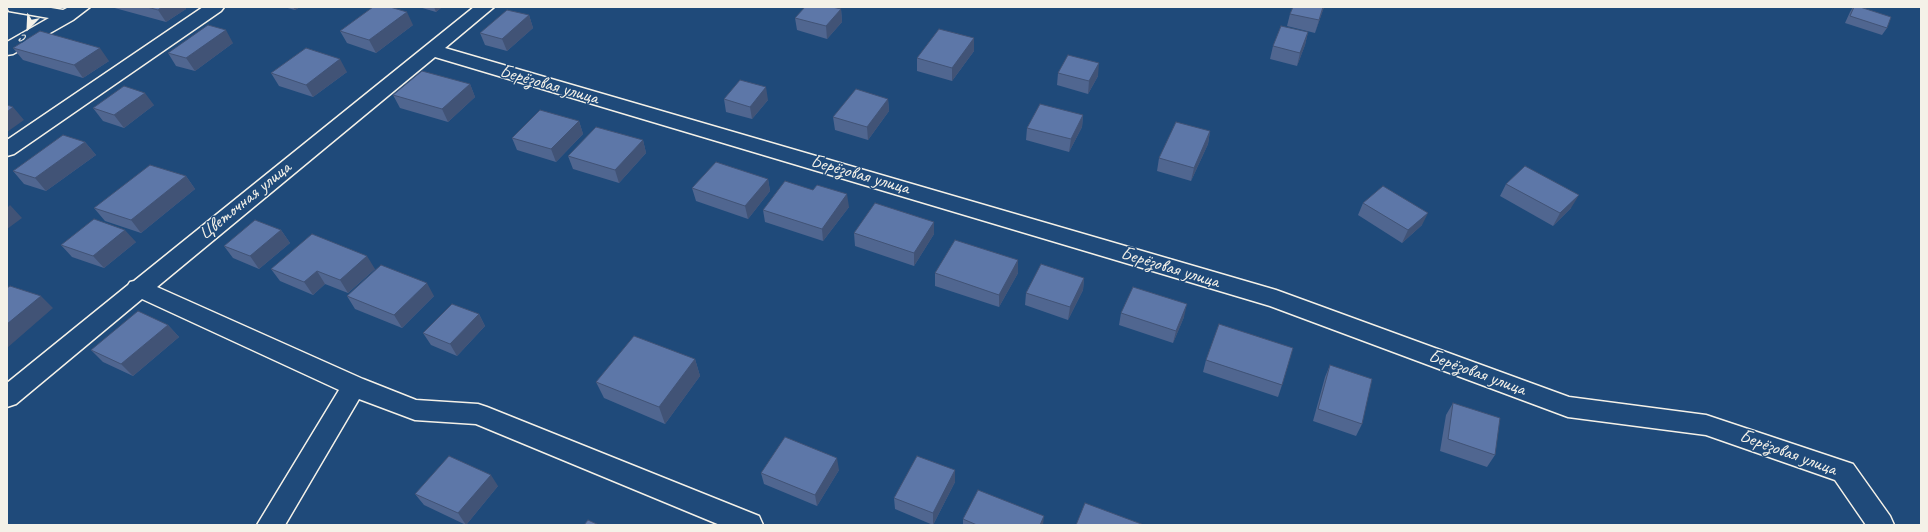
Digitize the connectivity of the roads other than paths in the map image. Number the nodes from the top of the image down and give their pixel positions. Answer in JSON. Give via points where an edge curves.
{"nodes":[{"id":1,"x":15,"y":7,"type":"edge"},
{"id":2,"x":215,"y":7,"type":"edge"},
{"id":3,"x":485,"y":7,"type":"edge"},
{"id":4,"x":74,"y":11,"type":"edge"},
{"id":5,"x":7,"y":50,"type":"edge"},
{"id":6,"x":431,"y":50,"type":"junction"},
{"id":7,"x":7,"y":149,"type":"edge"},
{"id":8,"x":138,"y":288,"type":"junction"},
{"id":9,"x":354,"y":386,"type":"junction"},
{"id":10,"x":7,"y":396,"type":"edge"},
{"id":11,"x":270,"y":525,"type":"edge"},
{"id":12,"x":750,"y":525,"type":"edge"},
{"id":13,"x":1881,"y":525,"type":"edge"}],
"edges":[{"from":1,"to":4,"type":"street"},
{"from":2,"to":7,"type":"street"},
{"from":3,"to":6,"type":"street","name":"Цветочная улица"},
{"from":4,"to":5,"type":"street"},
{"from":6,"to":8,"type":"street","name":"Цветочная улица"},
{"from":6,"to":13,"type":"street","name":"Берёзовая улица","via":[[1276,299],[1568,407],[1706,425],[1844,472]]},
{"from":8,"to":9,"type":"street"},
{"from":8,"to":10,"type":"street","name":"Цветочная улица"},
{"from":9,"to":11,"type":"street"},
{"from":9,"to":12,"type":"street","via":[[415,410],[478,414]]}]}
